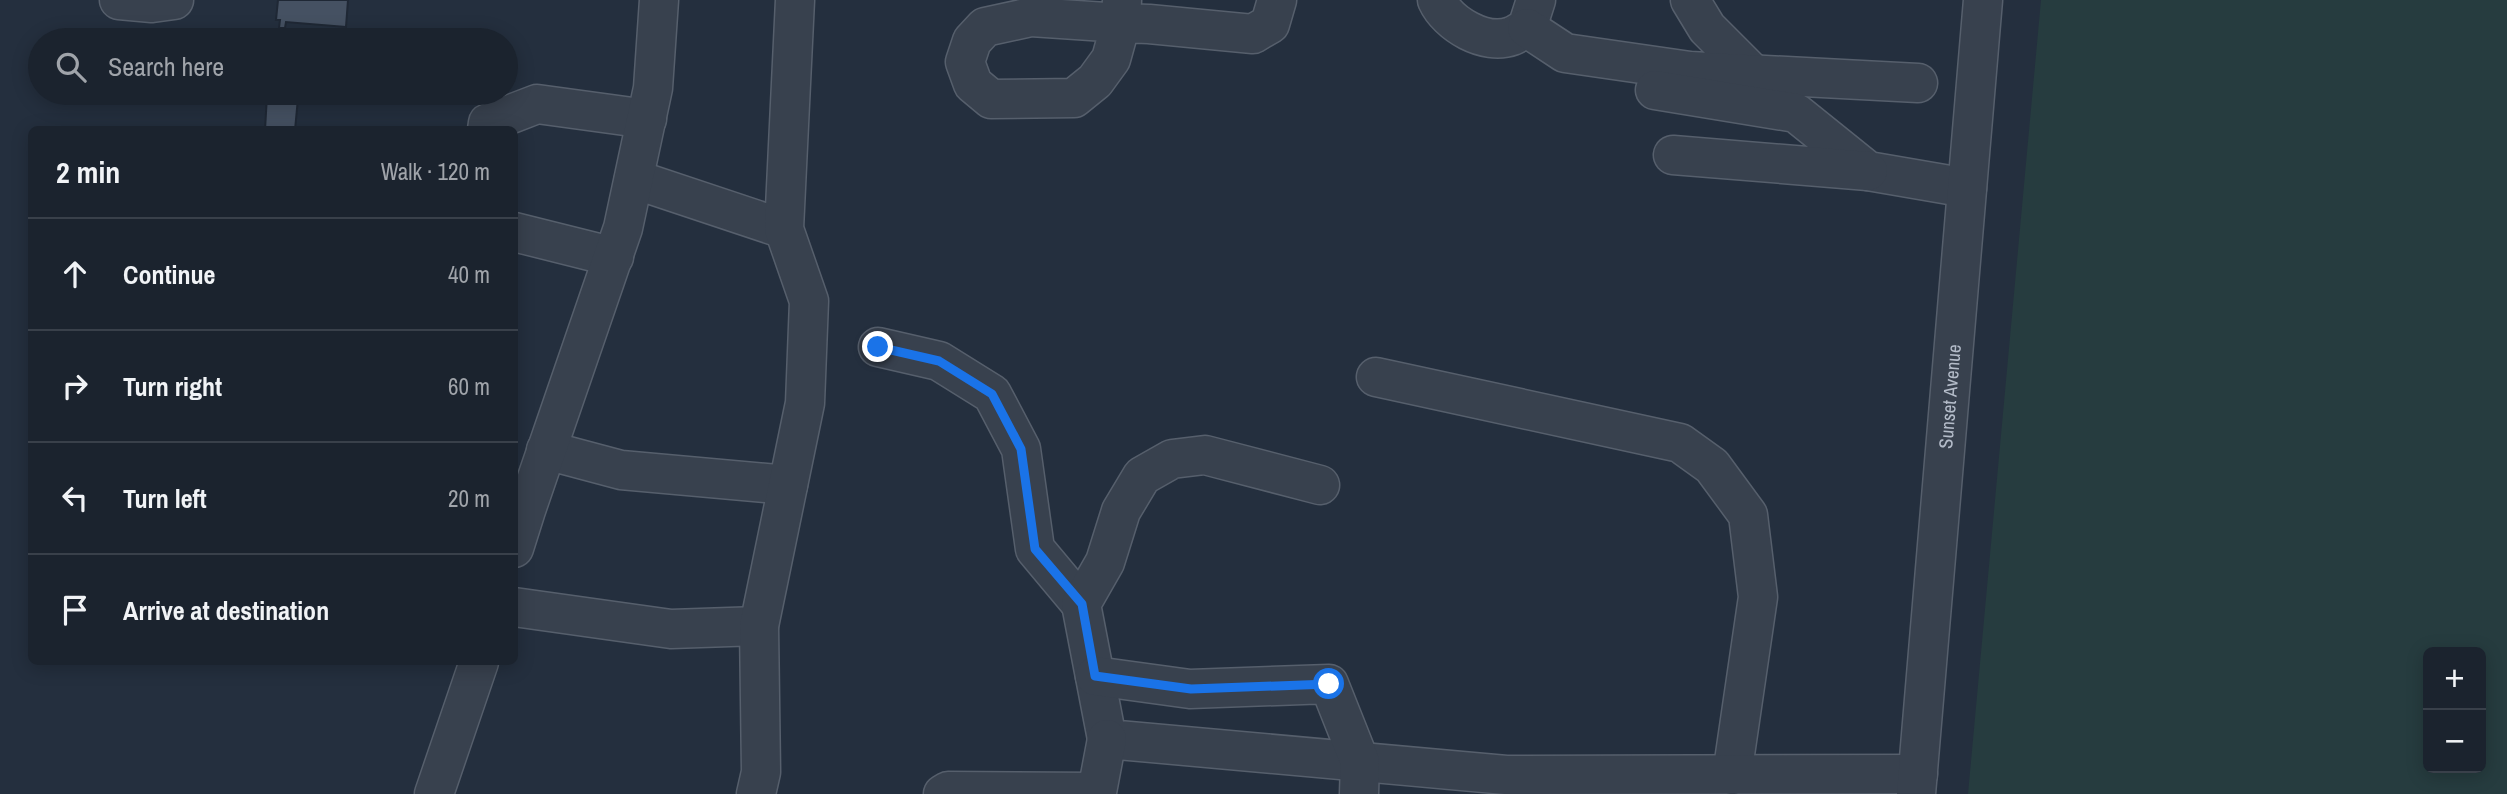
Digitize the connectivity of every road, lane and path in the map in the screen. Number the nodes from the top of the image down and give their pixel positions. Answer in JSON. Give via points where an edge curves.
{"nodes":[{"id":1,"x":119,"y":0,"type":"edge"},
{"id":2,"x":174,"y":0,"type":"edge"},
{"id":3,"x":659,"y":0,"type":"edge"},
{"id":4,"x":796,"y":0,"type":"edge"},
{"id":5,"x":1276,"y":0,"type":"edge"},
{"id":6,"x":1437,"y":0,"type":"edge"},
{"id":7,"x":1690,"y":0,"type":"edge"},
{"id":8,"x":1983,"y":0,"type":"edge"},
{"id":9,"x":1136,"y":12,"type":"edge"},
{"id":10,"x":1531,"y":14,"type":"edge"},
{"id":11,"x":1753,"y":74,"type":"junction"},
{"id":12,"x":1918,"y":83,"type":"dead end"},
{"id":13,"x":1655,"y":90,"type":"dead end"},
{"id":14,"x":647,"y":118,"type":"junction"},
{"id":15,"x":488,"y":126,"type":"edge"},
{"id":16,"x":1673,"y":155,"type":"dead end"},
{"id":17,"x":1868,"y":171,"type":"junction"},
{"id":18,"x":634,"y":179,"type":"junction"},
{"id":19,"x":1967,"y":188,"type":"junction"},
{"id":20,"x":784,"y":229,"type":"junction"},
{"id":21,"x":518,"y":233,"type":"edge"},
{"id":22,"x":614,"y":257,"type":"junction"},
{"id":23,"x":878,"y":347,"type":"dead end"},
{"id":24,"x":1376,"y":377,"type":"dead end"},
{"id":25,"x":547,"y":450,"type":"junction"},
{"id":26,"x":788,"y":485,"type":"junction"},
{"id":27,"x":1320,"y":485,"type":"dead end"},
{"id":28,"x":520,"y":507,"type":"edge"},
{"id":29,"x":1082,"y":604,"type":"junction"},
{"id":30,"x":518,"y":608,"type":"edge"},
{"id":31,"x":759,"y":626,"type":"junction"},
{"id":32,"x":478,"y":665,"type":"edge"},
{"id":33,"x":1095,"y":676,"type":"junction"},
{"id":34,"x":1107,"y":739,"type":"junction"},
{"id":35,"x":1732,"y":775,"type":"junction"},
{"id":36,"x":1360,"y":778,"type":"edge"},
{"id":37,"x":1917,"y":784,"type":"edge"},
{"id":38,"x":1102,"y":793,"type":"edge"},
{"id":39,"x":434,"y":794,"type":"edge"},
{"id":40,"x":755,"y":794,"type":"edge"},
{"id":41,"x":943,"y":794,"type":"edge"}],
"edges":[{"from":1,"to":2,"type":"street"},
{"from":3,"to":14,"type":"street"},
{"from":4,"to":20,"type":"street"},
{"from":5,"to":9,"type":"street","via":[[1270,24],[1253,34]]},
{"from":6,"to":10,"type":"street","via":[[1454,22],[1488,37],[1510,37]]},
{"from":7,"to":11,"type":"street","via":[[1707,28]]},
{"from":8,"to":19,"type":"street","name":"Sunset Avenue"},
{"from":10,"to":11,"type":"street","via":[[1565,53],[1690,71]]},
{"from":11,"to":12,"type":"street"},
{"from":13,"to":17,"type":"street","via":[[1796,113]]},
{"from":14,"to":15,"type":"street","via":[[537,104]]},
{"from":14,"to":18,"type":"street"},
{"from":16,"to":17,"type":"street"},
{"from":17,"to":19,"type":"street"},
{"from":18,"to":20,"type":"street"},
{"from":18,"to":22,"type":"street"},
{"from":19,"to":37,"type":"street","name":"Sunset Avenue"},
{"from":20,"to":26,"type":"street","via":[[809,301],[805,402]]},
{"from":21,"to":22,"type":"street"},
{"from":22,"to":25,"type":"street"},
{"from":23,"to":29,"type":"street","via":[[939,361],[992,394],[1021,449],[1035,549]]},
{"from":24,"to":35,"type":"street","via":[[1680,443],[1712,466],[1748,515],[1758,597]]},
{"from":25,"to":26,"type":"street","via":[[621,470]]},
{"from":25,"to":28,"type":"street"},
{"from":26,"to":31,"type":"street"},
{"from":27,"to":29,"type":"street","via":[[1205,455],[1172,459],[1142,476],[1121,511],[1105,562]]},
{"from":29,"to":33,"type":"street"},
{"from":30,"to":31,"type":"street","via":[[671,629]]},
{"from":31,"to":40,"type":"street","via":[[761,772]]},
{"from":32,"to":39,"type":"street"},
{"from":33,"to":34,"type":"street"},
{"from":33,"to":36,"type":"street","via":[[1191,689],[1329,684]]},
{"from":34,"to":36,"type":"street"},
{"from":34,"to":38,"type":"street"},
{"from":35,"to":36,"type":"street"},
{"from":35,"to":37,"type":"street"},
{"from":38,"to":41,"type":"street"}]}
